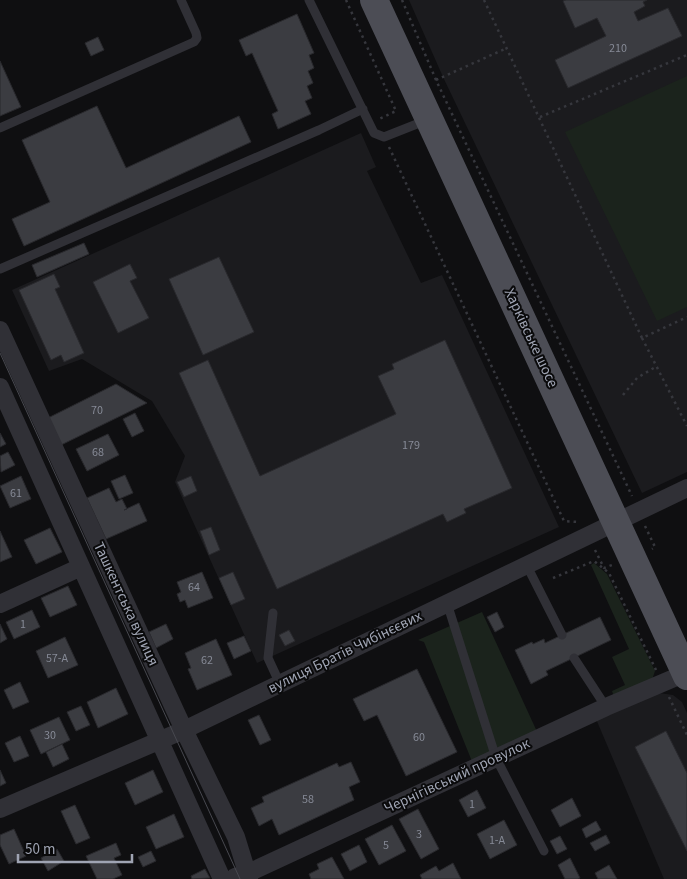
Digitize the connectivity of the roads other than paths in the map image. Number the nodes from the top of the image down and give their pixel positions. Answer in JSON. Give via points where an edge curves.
{"nodes":[{"id":1,"x":180,"y":0,"type":"edge"},
{"id":2,"x":309,"y":0,"type":"edge"},
{"id":3,"x":374,"y":0,"type":"edge"},
{"id":4,"x":363,"y":109,"type":"junction"},
{"id":5,"x":429,"y":119,"type":"junction"},
{"id":6,"x":0,"y":128,"type":"edge"},
{"id":7,"x":0,"y":269,"type":"edge"},
{"id":8,"x":0,"y":330,"type":"edge"},
{"id":9,"x":0,"y":389,"type":"edge"},
{"id":10,"x":687,"y":488,"type":"edge"},
{"id":11,"x":616,"y":522,"type":"junction"},
{"id":12,"x":526,"y":564,"type":"junction"},
{"id":13,"x":82,"y":567,"type":"junction"},
{"id":14,"x":447,"y":603,"type":"junction"},
{"id":15,"x":0,"y":604,"type":"edge"},
{"id":16,"x":273,"y":613,"type":"dead end"},
{"id":17,"x":562,"y":635,"type":"dead end"},
{"id":18,"x":574,"y":658,"type":"dead end"},
{"id":19,"x":678,"y":677,"type":"edge"},
{"id":20,"x":280,"y":684,"type":"junction"},
{"id":21,"x":606,"y":707,"type":"junction"},
{"id":22,"x":184,"y":730,"type":"junction"},
{"id":23,"x":160,"y":740,"type":"junction"},
{"id":24,"x":496,"y":758,"type":"junction"},
{"id":25,"x":0,"y":809,"type":"edge"},
{"id":26,"x":544,"y":851,"type":"dead end"},
{"id":27,"x":247,"y":876,"type":"edge"},
{"id":28,"x":222,"y":879,"type":"edge"},
{"id":29,"x":229,"y":879,"type":"edge"}],
"edges":[{"from":1,"to":6,"type":"lane","via":[[196,33],[194,42]]},
{"from":2,"to":4,"type":"lane"},
{"from":3,"to":5,"type":"main road","name":"Харківське шосе"},
{"from":4,"to":5,"type":"lane","via":[[374,133],[384,137]]},
{"from":4,"to":7,"type":"lane"},
{"from":5,"to":11,"type":"main road","name":"Харківське шосе"},
{"from":8,"to":22,"type":"street","name":"Ташкентська вулиця"},
{"from":9,"to":13,"type":"street","name":"Ташкентська вулиця"},
{"from":10,"to":11,"type":"street","name":"вулиця Братів Чибінєєвих"},
{"from":11,"to":12,"type":"street","name":"вулиця Братів Чибінєєвих"},
{"from":11,"to":19,"type":"main road","name":"Харківське шосе"},
{"from":12,"to":14,"type":"street","name":"вулиця Братів Чибінєєвих"},
{"from":12,"to":17,"type":"lane"},
{"from":13,"to":15,"type":"street"},
{"from":13,"to":23,"type":"street","name":"Ташкентська вулиця"},
{"from":14,"to":20,"type":"street","name":"вулиця Братів Чибінєєвих"},
{"from":14,"to":24,"type":"lane"},
{"from":16,"to":20,"type":"lane","via":[[268,658]]},
{"from":18,"to":21,"type":"lane"},
{"from":19,"to":21,"type":"street","name":"Чернігівський провулок"},
{"from":20,"to":22,"type":"street","name":"вулиця Братів Чибінєєвих"},
{"from":21,"to":24,"type":"street","name":"Чернігівський провулок"},
{"from":22,"to":23,"type":"street","name":"вулиця Братів Чибінєєвих"},
{"from":22,"to":27,"type":"street","name":"Ташкентська вулиця","via":[[236,837]]},
{"from":23,"to":25,"type":"street","name":"вулиця Братів Чибінєєвих"},
{"from":23,"to":28,"type":"street","name":"Ташкентська вулиця"},
{"from":24,"to":26,"type":"lane"},
{"from":24,"to":27,"type":"street","name":"Чернігівський провулок"},
{"from":27,"to":29,"type":"street","name":"Чернігівський провулок"}]}
